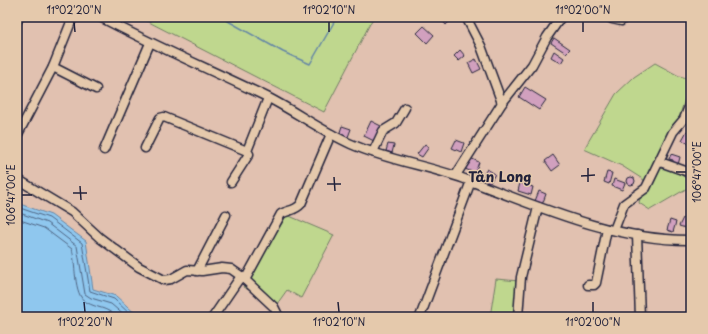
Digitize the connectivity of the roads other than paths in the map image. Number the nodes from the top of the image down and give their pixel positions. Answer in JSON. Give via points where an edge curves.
{"nodes":[{"id":1,"x":19,"y":17,"type":"edge"},
{"id":2,"x":73,"y":17,"type":"edge"},
{"id":3,"x":100,"y":17,"type":"edge"},
{"id":4,"x":466,"y":17,"type":"edge"},
{"id":5,"x":561,"y":17,"type":"edge"},
{"id":6,"x":609,"y":17,"type":"edge"},
{"id":7,"x":17,"y":21,"type":"edge"},
{"id":8,"x":621,"y":21,"type":"dead end"},
{"id":9,"x":150,"y":43,"type":"junction"},
{"id":10,"x":53,"y":68,"type":"junction"},
{"id":11,"x":96,"y":89,"type":"dead end"},
{"id":12,"x":268,"y":98,"type":"junction"},
{"id":13,"x":691,"y":102,"type":"edge"},
{"id":14,"x":502,"y":103,"type":"junction"},
{"id":15,"x":405,"y":108,"type":"dead end"},
{"id":16,"x":331,"y":134,"type":"junction"},
{"id":17,"x":17,"y":136,"type":"edge"},
{"id":18,"x":145,"y":148,"type":"dead end"},
{"id":19,"x":104,"y":150,"type":"dead end"},
{"id":20,"x":247,"y":151,"type":"junction"},
{"id":21,"x":373,"y":152,"type":"junction"},
{"id":22,"x":660,"y":162,"type":"junction"},
{"id":23,"x":691,"y":173,"type":"edge"},
{"id":24,"x":456,"y":175,"type":"junction"},
{"id":25,"x":17,"y":179,"type":"edge"},
{"id":26,"x":471,"y":181,"type":"junction"},
{"id":27,"x":231,"y":182,"type":"dead end"},
{"id":28,"x":538,"y":207,"type":"junction"},
{"id":29,"x":226,"y":215,"type":"dead end"},
{"id":30,"x":610,"y":229,"type":"junction"},
{"id":31,"x":637,"y":235,"type":"junction"},
{"id":32,"x":691,"y":240,"type":"edge"},
{"id":33,"x":197,"y":271,"type":"junction"},
{"id":34,"x":243,"y":278,"type":"junction"},
{"id":35,"x":588,"y":285,"type":"dead end"},
{"id":36,"x":213,"y":317,"type":"edge"},
{"id":37,"x":279,"y":317,"type":"edge"},
{"id":38,"x":420,"y":317,"type":"edge"},
{"id":39,"x":518,"y":317,"type":"edge"},
{"id":40,"x":640,"y":317,"type":"edge"}],
"edges":[{"from":1,"to":7,"type":"street"},
{"from":2,"to":10,"type":"street"},
{"from":3,"to":9,"type":"street"},
{"from":4,"to":14,"type":"street","via":[[481,46]]},
{"from":5,"to":14,"type":"street","via":[[532,65]]},
{"from":6,"to":8,"type":"street"},
{"from":9,"to":12,"type":"street"},
{"from":9,"to":19,"type":"street"},
{"from":10,"to":11,"type":"street"},
{"from":10,"to":17,"type":"street"},
{"from":12,"to":16,"type":"street"},
{"from":12,"to":20,"type":"street"},
{"from":13,"to":22,"type":"street"},
{"from":14,"to":24,"type":"street"},
{"from":15,"to":21,"type":"street","via":[[396,123],[383,132]]},
{"from":16,"to":21,"type":"street"},
{"from":16,"to":34,"type":"street","via":[[301,204],[294,210],[281,214]]},
{"from":18,"to":20,"type":"street","via":[[160,118],[164,117]]},
{"from":20,"to":27,"type":"street","via":[[249,154]]},
{"from":21,"to":24,"type":"street"},
{"from":22,"to":23,"type":"street"},
{"from":22,"to":30,"type":"street","via":[[646,188],[624,204]]},
{"from":24,"to":26,"type":"street"},
{"from":25,"to":33,"type":"street","via":[[72,212],[114,250],[158,277],[168,280],[182,271]]},
{"from":26,"to":28,"type":"street"},
{"from":26,"to":38,"type":"street"},
{"from":28,"to":30,"type":"street"},
{"from":28,"to":39,"type":"street","via":[[521,277]]},
{"from":29,"to":33,"type":"street"},
{"from":30,"to":31,"type":"street"},
{"from":30,"to":35,"type":"street","via":[[596,283]]},
{"from":31,"to":32,"type":"street","via":[[667,240]]},
{"from":31,"to":40,"type":"street"},
{"from":33,"to":34,"type":"street","via":[[227,268]]},
{"from":34,"to":36,"type":"street"},
{"from":34,"to":37,"type":"street","via":[[274,307]]}]}
